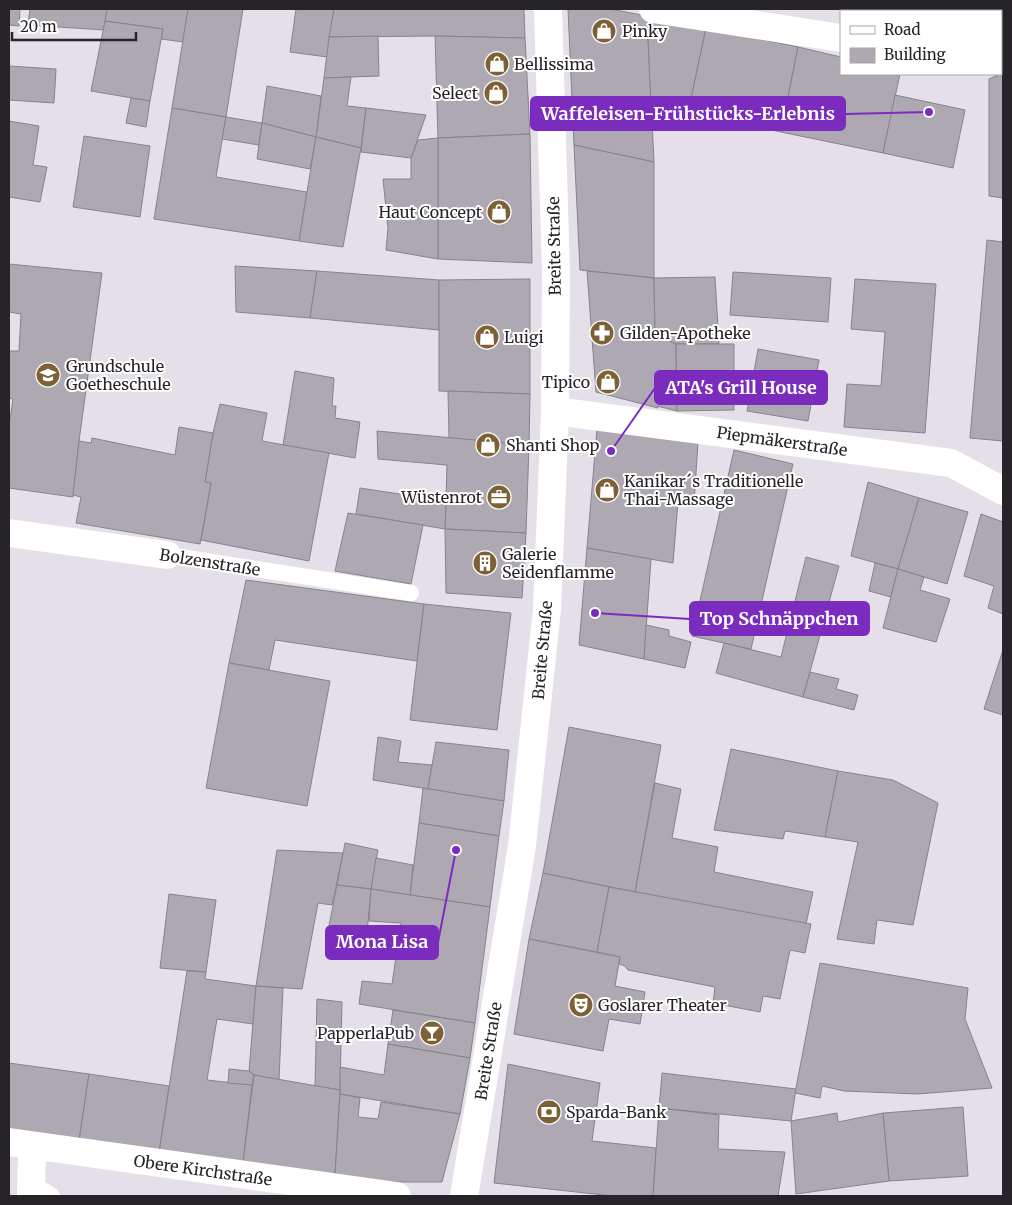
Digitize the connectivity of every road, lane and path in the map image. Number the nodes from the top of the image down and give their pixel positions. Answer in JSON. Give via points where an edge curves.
{"nodes":[{"id":1,"x":548,"y":9,"type":"edge"},
{"id":2,"x":653,"y":9,"type":"edge"},
{"id":3,"x":840,"y":38,"type":"edge"},
{"id":4,"x":555,"y":411,"type":"junction"},
{"id":5,"x":1003,"y":491,"type":"edge"},
{"id":6,"x":9,"y":533,"type":"edge"},
{"id":7,"x":166,"y":555,"type":"joint"},
{"id":8,"x":411,"y":593,"type":"dead end"},
{"id":9,"x":20,"y":1144,"type":"edge"},
{"id":10,"x":38,"y":1192,"type":"edge"},
{"id":11,"x":397,"y":1196,"type":"edge"},
{"id":12,"x":464,"y":1196,"type":"edge"}],
"edges":[{"from":1,"to":4,"type":"street","name":"Breite Straße","via":[[556,272]]},
{"from":2,"to":3,"type":"street"},
{"from":4,"to":5,"type":"street","name":"Piepmäkerstraße","via":[[951,463]]},
{"from":4,"to":12,"type":"street","name":"Breite Straße","via":[[547,609],[522,846]]},
{"from":6,"to":7,"type":"street","name":"Bolzenstraße"},
{"from":7,"to":8,"type":"lane","name":"Bolzenstraße"},
{"from":9,"to":10,"type":"street"},
{"from":9,"to":11,"type":"street","name":"Obere Kirchstraße"}]}
